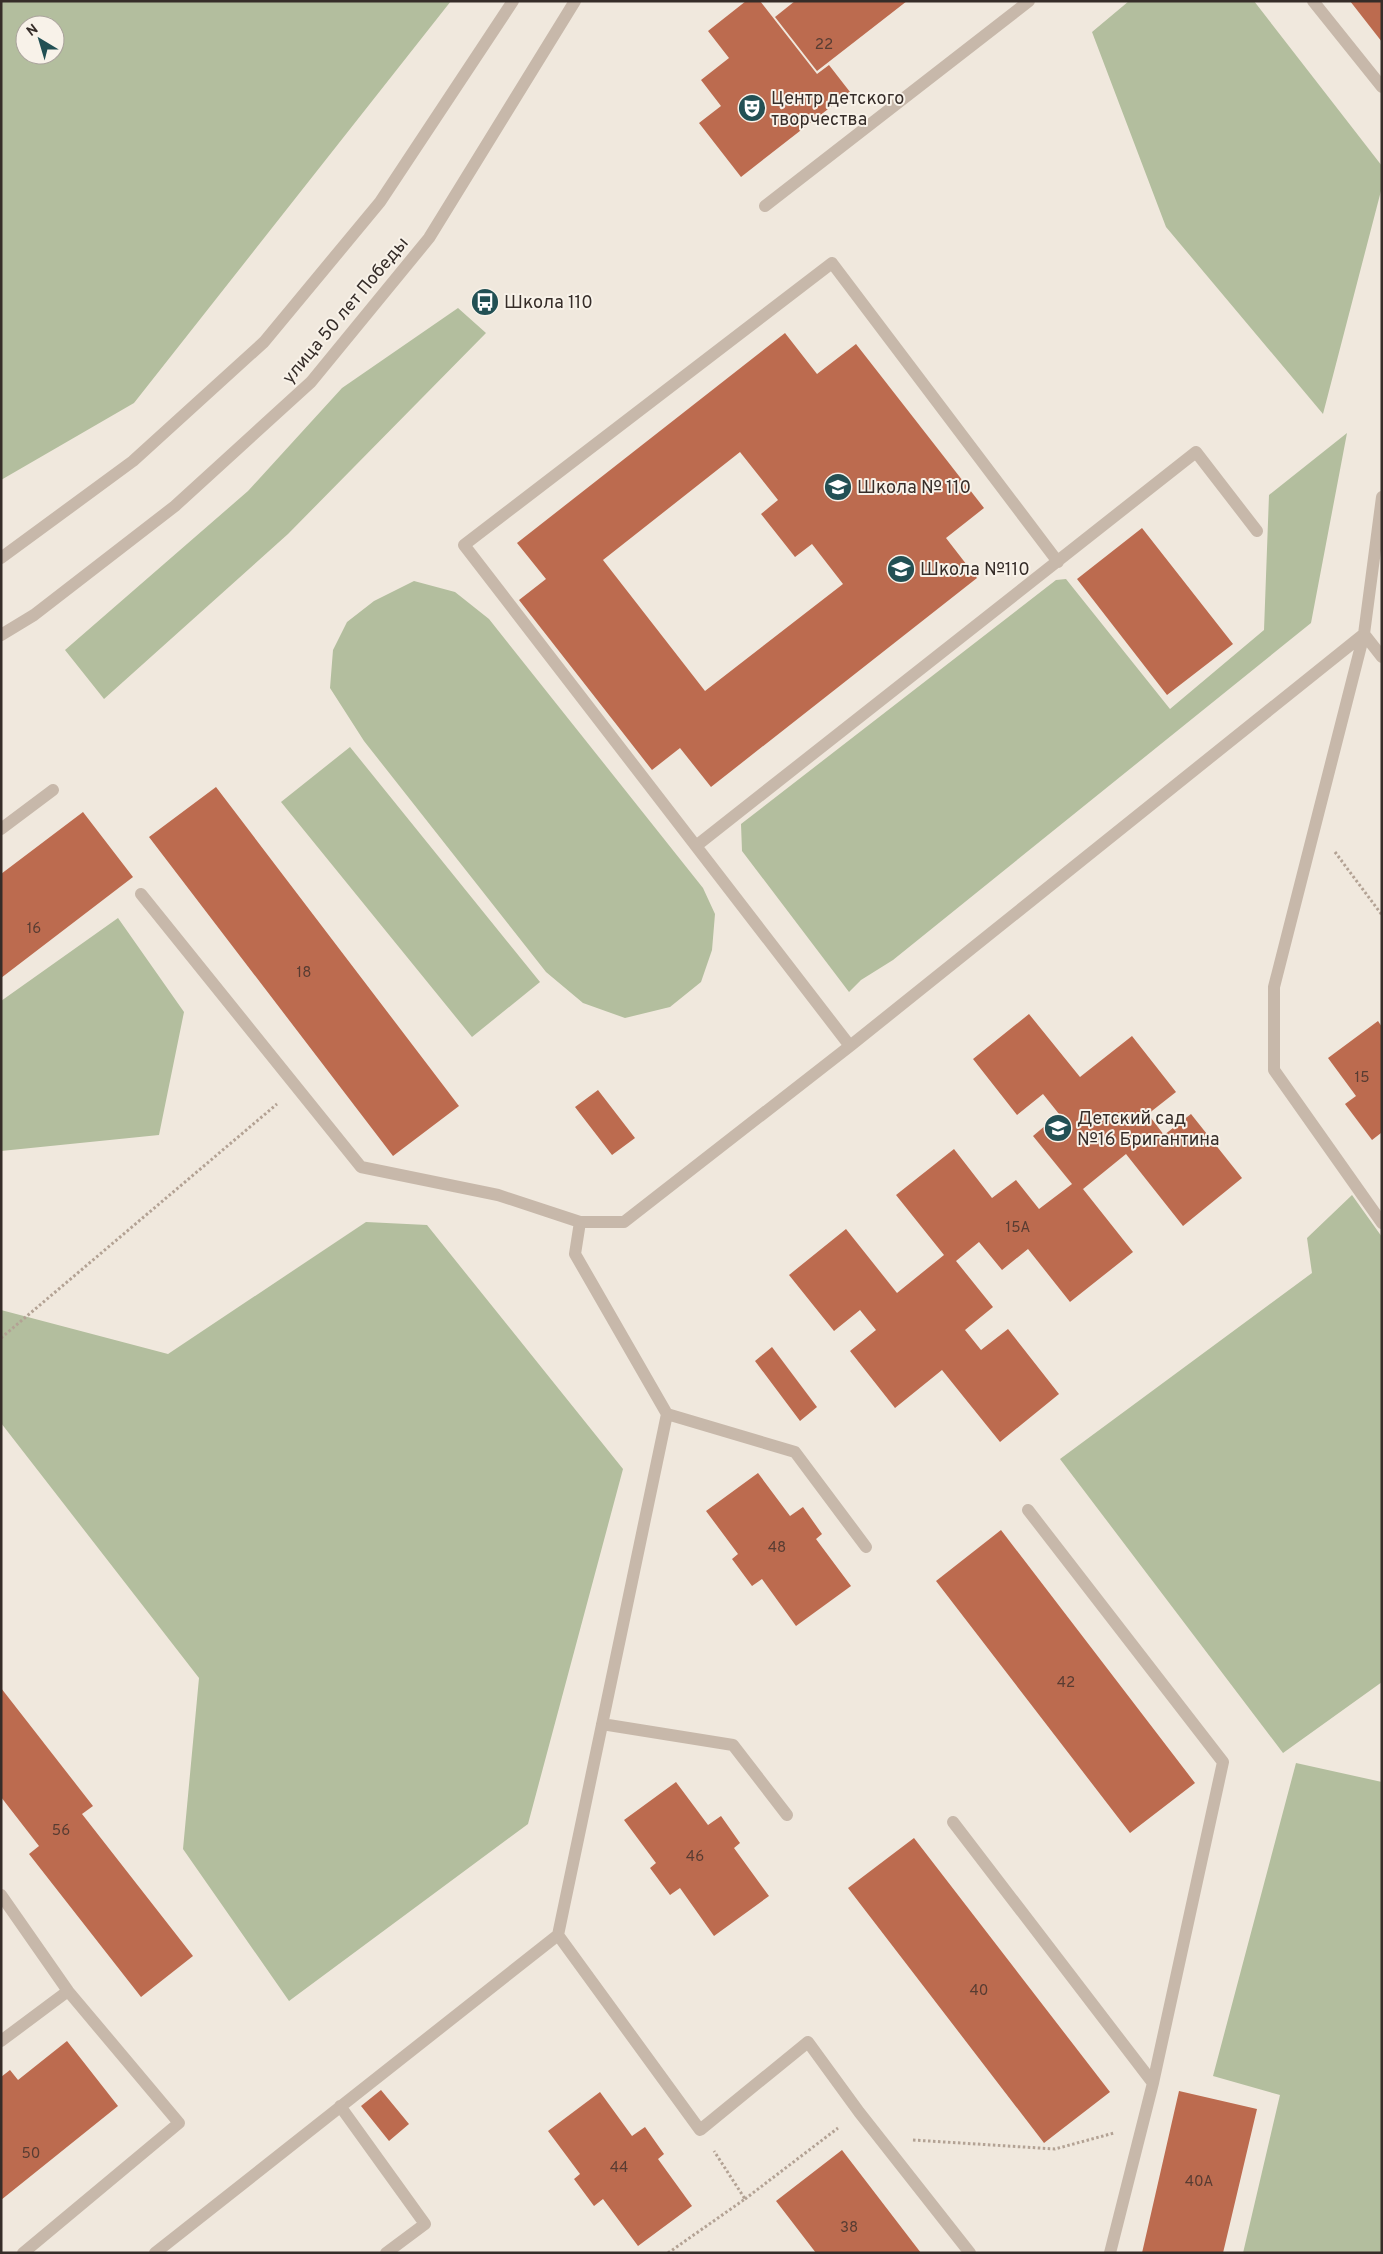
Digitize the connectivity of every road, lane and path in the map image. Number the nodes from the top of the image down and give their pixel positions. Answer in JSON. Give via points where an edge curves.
{"nodes":[{"id":1,"x":513,"y":1,"type":"edge"},
{"id":2,"x":575,"y":1,"type":"edge"},
{"id":3,"x":1029,"y":1,"type":"edge"},
{"id":4,"x":1313,"y":1,"type":"edge"},
{"id":5,"x":1382,"y":87,"type":"edge"},
{"id":6,"x":765,"y":206,"type":"dead end"},
{"id":7,"x":1382,"y":497,"type":"edge"},
{"id":8,"x":1258,"y":531,"type":"dead end"},
{"id":9,"x":1,"y":558,"type":"edge"},
{"id":10,"x":1058,"y":562,"type":"junction"},
{"id":11,"x":1,"y":634,"type":"edge"},
{"id":12,"x":1364,"y":634,"type":"junction"},
{"id":13,"x":1382,"y":657,"type":"edge"},
{"id":14,"x":53,"y":790,"type":"dead end"},
{"id":15,"x":1315,"y":826,"type":"junction"},
{"id":16,"x":1,"y":829,"type":"edge"},
{"id":17,"x":696,"y":846,"type":"junction"},
{"id":18,"x":140,"y":894,"type":"dead end"},
{"id":19,"x":1382,"y":915,"type":"edge"},
{"id":20,"x":850,"y":1046,"type":"junction"},
{"id":21,"x":297,"y":1088,"type":"junction"},
{"id":22,"x":580,"y":1222,"type":"junction"},
{"id":23,"x":1382,"y":1223,"type":"edge"},
{"id":24,"x":1,"y":1338,"type":"edge"},
{"id":25,"x":667,"y":1414,"type":"junction"},
{"id":26,"x":1028,"y":1510,"type":"dead end"},
{"id":27,"x":866,"y":1548,"type":"dead end"},
{"id":28,"x":602,"y":1724,"type":"junction"},
{"id":29,"x":787,"y":1815,"type":"dead end"},
{"id":30,"x":953,"y":1822,"type":"dead end"},
{"id":31,"x":1,"y":1895,"type":"edge"},
{"id":32,"x":558,"y":1935,"type":"junction"},
{"id":33,"x":68,"y":1991,"type":"junction"},
{"id":34,"x":1,"y":2042,"type":"edge"},
{"id":35,"x":1153,"y":2083,"type":"junction"},
{"id":36,"x":340,"y":2106,"type":"junction"},
{"id":37,"x":858,"y":2112,"type":"junction"},
{"id":38,"x":1141,"y":2125,"type":"junction"},
{"id":39,"x":700,"y":2130,"type":"junction"},
{"id":40,"x":878,"y":2137,"type":"junction"},
{"id":41,"x":745,"y":2199,"type":"junction"},
{"id":42,"x":23,"y":2253,"type":"edge"},
{"id":43,"x":155,"y":2253,"type":"edge"},
{"id":44,"x":386,"y":2253,"type":"edge"},
{"id":45,"x":668,"y":2253,"type":"edge"},
{"id":46,"x":970,"y":2253,"type":"edge"},
{"id":47,"x":1110,"y":2253,"type":"edge"}],
"edges":[{"from":1,"to":9,"type":"street","via":[[380,202],[264,342],[133,461]]},
{"from":2,"to":11,"type":"street","name":"улица 50 лет Победы","via":[[430,238],[311,382],[175,506],[34,615]]},
{"from":3,"to":6,"type":"street"},
{"from":4,"to":5,"type":"street"},
{"from":7,"to":12,"type":"street"},
{"from":8,"to":10,"type":"street","via":[[1196,452]]},
{"from":10,"to":17,"type":"street"},
{"from":10,"to":17,"type":"street","via":[[832,263],[464,545]]},
{"from":12,"to":13,"type":"street"},
{"from":12,"to":15,"type":"street"},
{"from":12,"to":20,"type":"street"},
{"from":14,"to":16,"type":"street"},
{"from":15,"to":19,"type":"path"},
{"from":15,"to":23,"type":"street","via":[[1274,987],[1274,1070]]},
{"from":17,"to":20,"type":"street"},
{"from":18,"to":21,"type":"street"},
{"from":20,"to":22,"type":"street","via":[[624,1222]]},
{"from":21,"to":22,"type":"street","via":[[361,1167],[498,1195]]},
{"from":21,"to":24,"type":"path"},
{"from":22,"to":25,"type":"street","via":[[575,1254]]},
{"from":25,"to":27,"type":"street","via":[[795,1452]]},
{"from":25,"to":28,"type":"street"},
{"from":26,"to":35,"type":"street","via":[[1223,1762]]},
{"from":28,"to":29,"type":"street","via":[[733,1746]]},
{"from":28,"to":32,"type":"street"},
{"from":30,"to":35,"type":"street"},
{"from":31,"to":33,"type":"street"},
{"from":32,"to":36,"type":"street"},
{"from":32,"to":39,"type":"street"},
{"from":33,"to":34,"type":"street"},
{"from":33,"to":42,"type":"street","via":[[179,2122]]},
{"from":35,"to":38,"type":"street"},
{"from":36,"to":43,"type":"street"},
{"from":36,"to":44,"type":"street","via":[[425,2224]]},
{"from":37,"to":39,"type":"street","via":[[808,2042]]},
{"from":37,"to":40,"type":"street"},
{"from":37,"to":41,"type":"path"},
{"from":38,"to":40,"type":"path","via":[[1055,2149]]},
{"from":38,"to":47,"type":"street"},
{"from":39,"to":41,"type":"path"},
{"from":40,"to":46,"type":"street"},
{"from":41,"to":45,"type":"path"}]}
